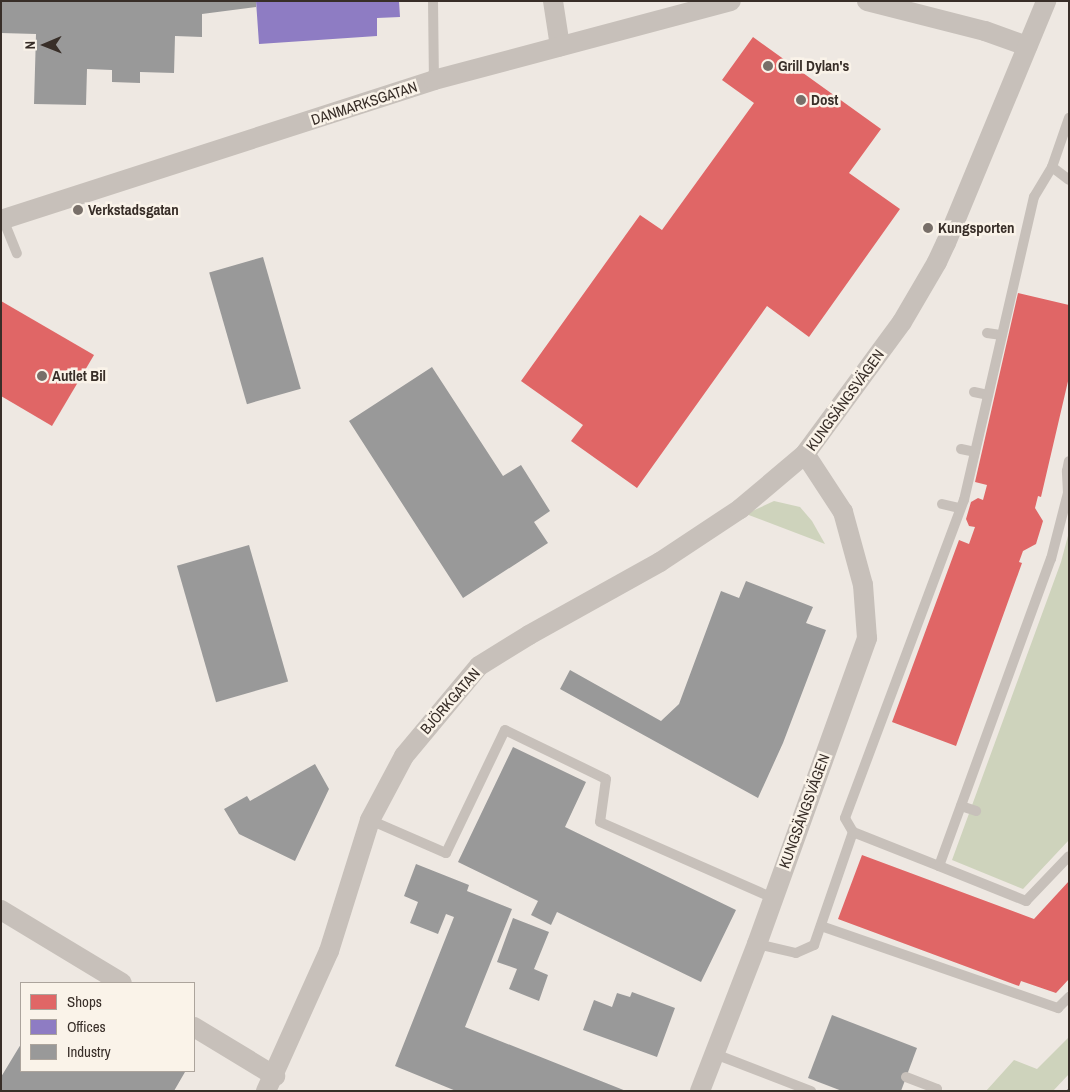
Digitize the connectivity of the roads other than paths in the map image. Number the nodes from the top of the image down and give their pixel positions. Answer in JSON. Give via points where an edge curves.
{"nodes":[{"id":1,"x":433,"y":1,"type":"edge"},
{"id":2,"x":553,"y":1,"type":"edge"},
{"id":3,"x":731,"y":1,"type":"edge"},
{"id":4,"x":867,"y":1,"type":"edge"},
{"id":5,"x":1046,"y":1,"type":"edge"},
{"id":6,"x":560,"y":46,"type":"junction"},
{"id":7,"x":1027,"y":46,"type":"junction"},
{"id":8,"x":434,"y":80,"type":"junction"},
{"id":9,"x":1069,"y":118,"type":"edge"},
{"id":10,"x":1052,"y":166,"type":"junction"},
{"id":11,"x":1069,"y":180,"type":"edge"},
{"id":12,"x":2,"y":219,"type":"edge"},
{"id":13,"x":17,"y":253,"type":"dead end"},
{"id":14,"x":987,"y":333,"type":"dead end"},
{"id":15,"x":1002,"y":335,"type":"junction"},
{"id":16,"x":974,"y":392,"type":"dead end"},
{"id":17,"x":988,"y":395,"type":"junction"},
{"id":18,"x":961,"y":449,"type":"dead end"},
{"id":19,"x":975,"y":452,"type":"junction"},
{"id":20,"x":805,"y":454,"type":"junction"},
{"id":21,"x":1069,"y":461,"type":"edge"},
{"id":22,"x":942,"y":504,"type":"dead end"},
{"id":23,"x":960,"y":508,"type":"junction"},
{"id":24,"x":961,"y":806,"type":"junction"},
{"id":25,"x":976,"y":811,"type":"dead end"},
{"id":26,"x":370,"y":820,"type":"junction"},
{"id":27,"x":853,"y":832,"type":"junction"},
{"id":28,"x":1069,"y":856,"type":"edge"},
{"id":29,"x":938,"y":866,"type":"junction"},
{"id":30,"x":773,"y":898,"type":"junction"},
{"id":31,"x":1,"y":910,"type":"edge"},
{"id":32,"x":821,"y":926,"type":"junction"},
{"id":33,"x":756,"y":944,"type":"junction"},
{"id":34,"x":120,"y":982,"type":"edge"},
{"id":35,"x":1069,"y":997,"type":"edge"},
{"id":36,"x":195,"y":1028,"type":"edge"},
{"id":37,"x":715,"y":1054,"type":"junction"},
{"id":38,"x":906,"y":1077,"type":"dead end"},
{"id":39,"x":270,"y":1083,"type":"edge"},
{"id":40,"x":700,"y":1091,"type":"edge"},
{"id":41,"x":811,"y":1091,"type":"edge"},
{"id":42,"x":936,"y":1091,"type":"edge"}],
"edges":[{"from":1,"to":8,"type":"lane"},
{"from":2,"to":6,"type":"street"},
{"from":3,"to":6,"type":"street","name":"DANMARKSGATAN"},
{"from":4,"to":7,"type":"street","via":[[985,31]]},
{"from":5,"to":7,"type":"street","name":"KUNGSÄNGSVÄGEN"},
{"from":6,"to":8,"type":"street","name":"DANMARKSGATAN"},
{"from":7,"to":20,"type":"street","name":"KUNGSÄNGSVÄGEN","via":[[946,244],[902,322]]},
{"from":8,"to":12,"type":"street","name":"DANMARKSGATAN"},
{"from":9,"to":10,"type":"lane"},
{"from":10,"to":11,"type":"lane"},
{"from":10,"to":15,"type":"lane","via":[[1034,196]]},
{"from":12,"to":13,"type":"lane"},
{"from":14,"to":15,"type":"lane"},
{"from":15,"to":17,"type":"lane"},
{"from":16,"to":17,"type":"lane"},
{"from":17,"to":19,"type":"lane"},
{"from":18,"to":19,"type":"lane"},
{"from":19,"to":23,"type":"lane"},
{"from":20,"to":26,"type":"street","name":"BJÖRKGATAN","via":[[740,509],[668,556],[479,666],[404,756]]},
{"from":20,"to":30,"type":"street","name":"KUNGSÄNGSVÄGEN","via":[[843,512],[864,585],[867,638]]},
{"from":21,"to":24,"type":"lane","via":[[1068,493],[1051,559]]},
{"from":22,"to":23,"type":"lane"},
{"from":23,"to":27,"type":"lane","via":[[846,818]]},
{"from":24,"to":25,"type":"lane"},
{"from":24,"to":29,"type":"lane"},
{"from":26,"to":30,"type":"lane","via":[[446,853],[506,730],[606,779],[600,822]]},
{"from":26,"to":39,"type":"street","name":"BJÖRKGATAN","via":[[329,951]]},
{"from":27,"to":29,"type":"lane"},
{"from":27,"to":32,"type":"lane"},
{"from":28,"to":29,"type":"lane","via":[[1026,901]]},
{"from":30,"to":33,"type":"street","name":"KUNGSÄNGSVÄGEN"},
{"from":31,"to":34,"type":"street"},
{"from":32,"to":33,"type":"lane","via":[[814,945],[796,953]]},
{"from":32,"to":35,"type":"lane","via":[[1058,1008]]},
{"from":33,"to":37,"type":"street","name":"KUNGSÄNGSVÄGEN"},
{"from":36,"to":39,"type":"street"},
{"from":37,"to":40,"type":"street","name":"KUNGSÄNGSVÄGEN"},
{"from":37,"to":41,"type":"lane"},
{"from":38,"to":42,"type":"lane"}]}
